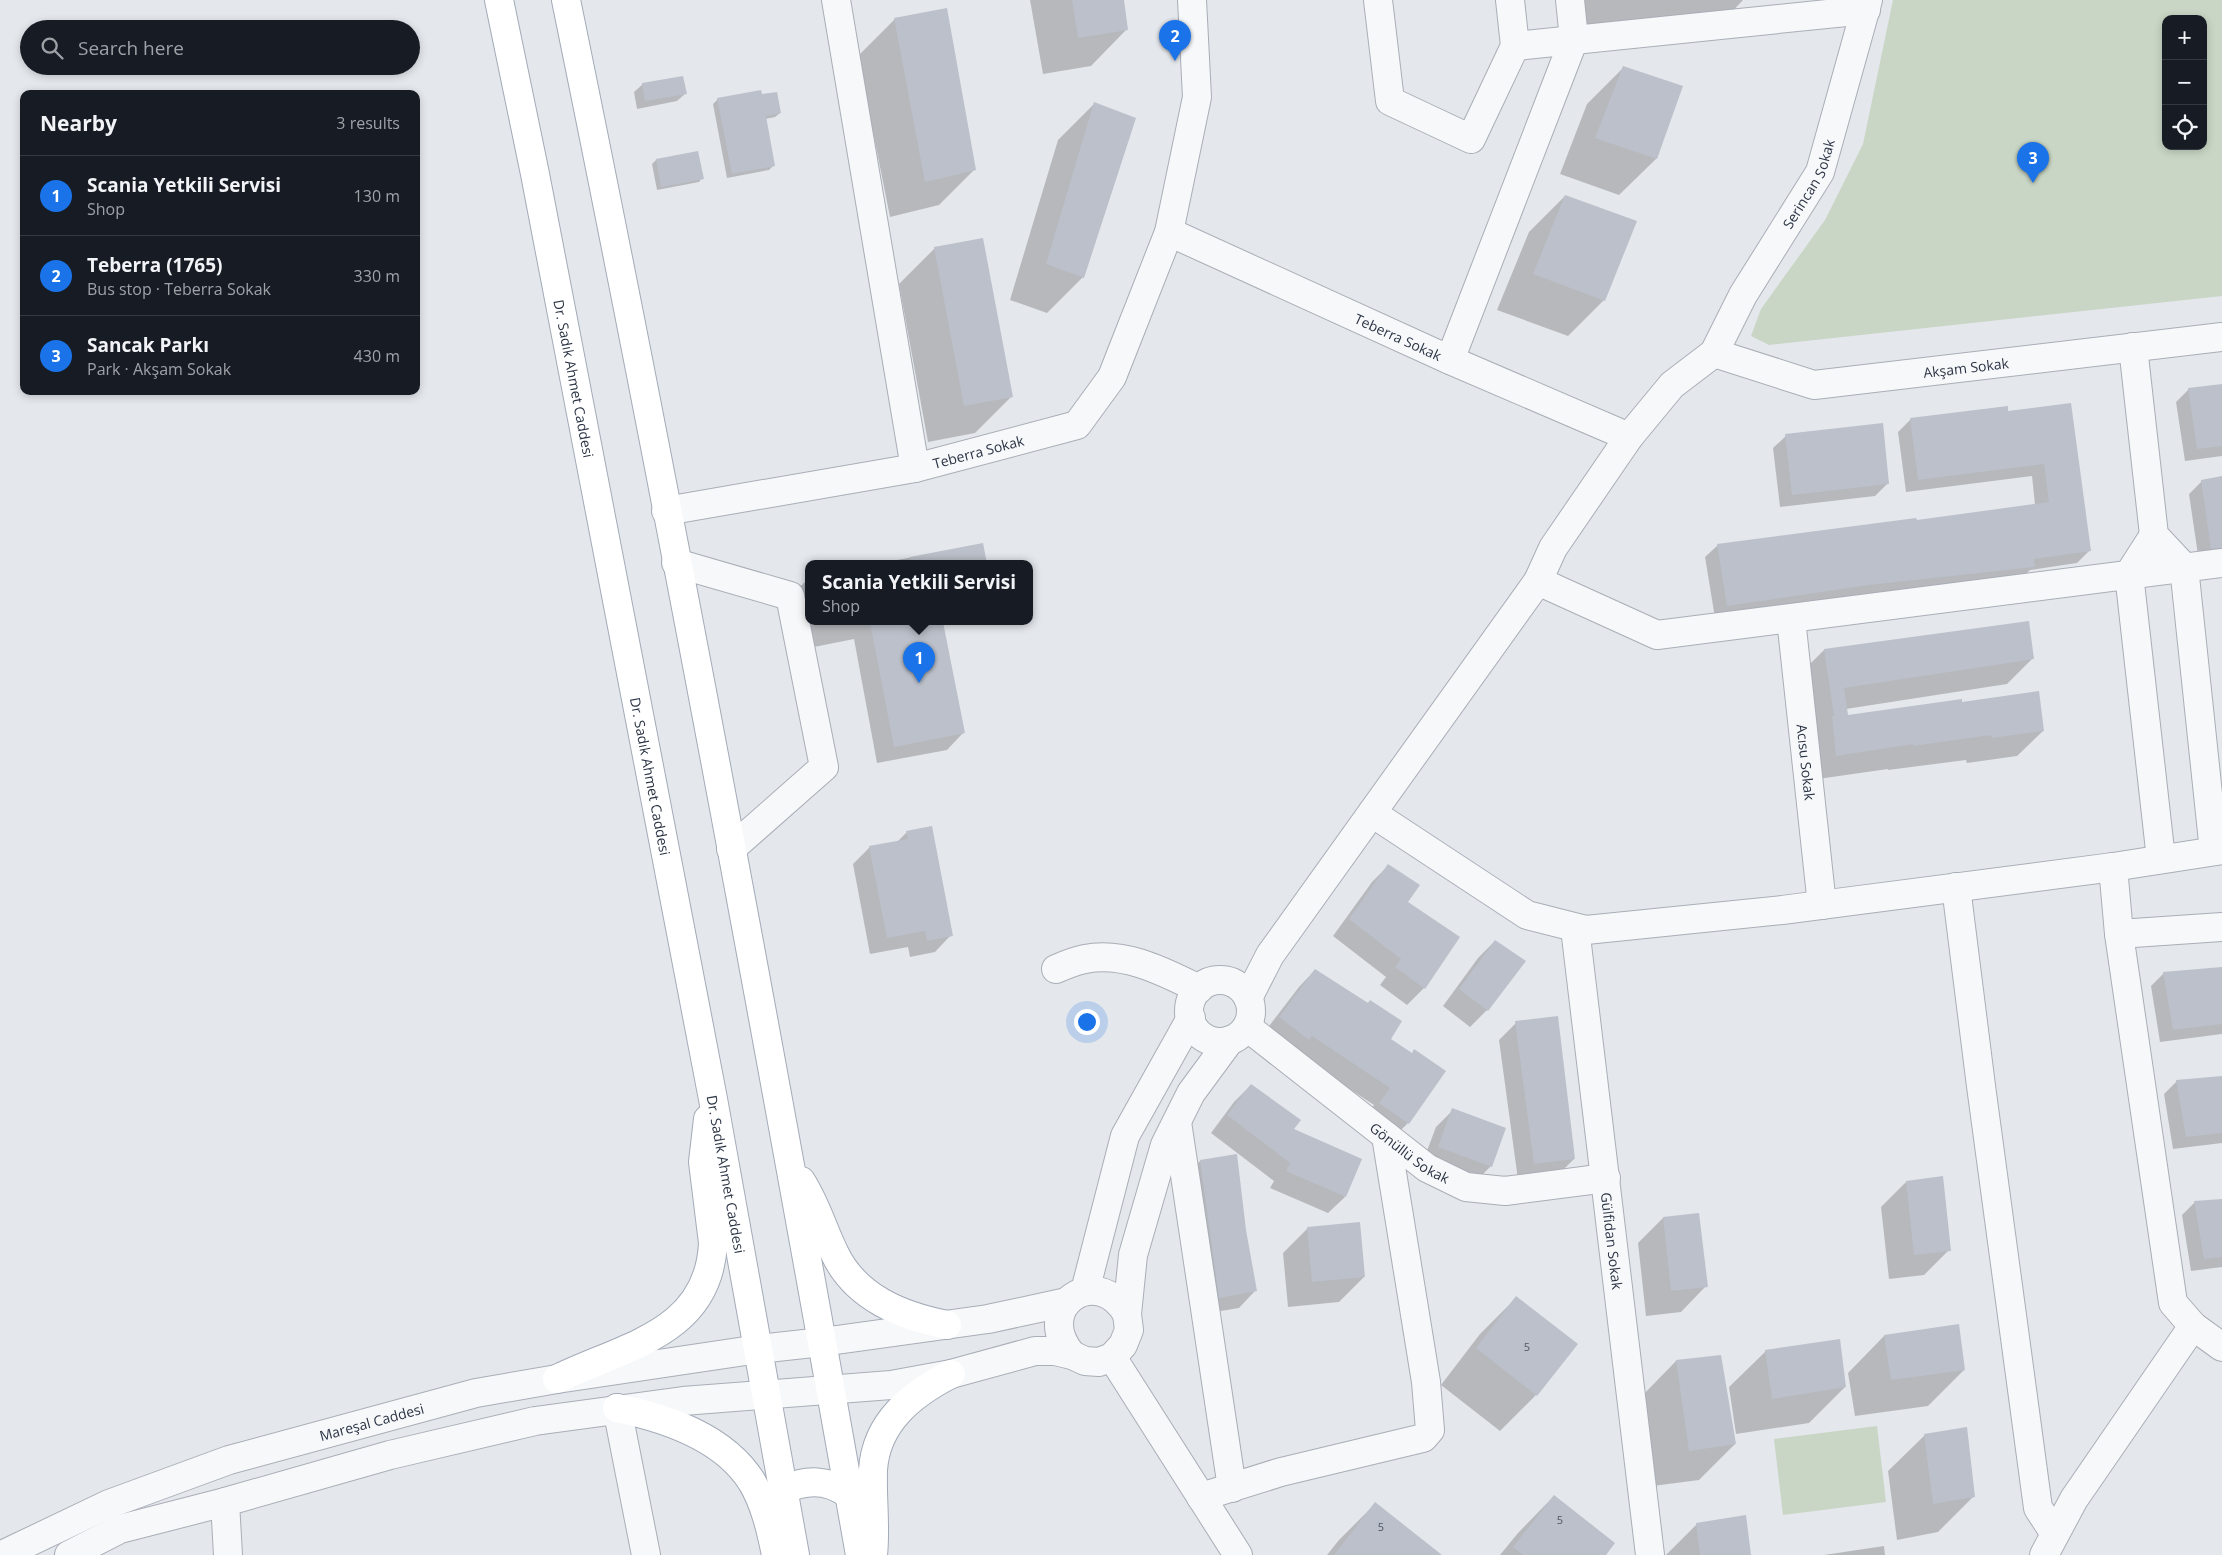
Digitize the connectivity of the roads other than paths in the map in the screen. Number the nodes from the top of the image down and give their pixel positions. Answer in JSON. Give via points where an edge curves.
{"nodes":[{"id":1,"x":499,"y":0,"type":"edge"},
{"id":2,"x":566,"y":0,"type":"edge"},
{"id":3,"x":836,"y":0,"type":"edge"},
{"id":4,"x":1192,"y":0,"type":"edge"},
{"id":5,"x":1378,"y":0,"type":"edge"},
{"id":6,"x":1510,"y":0,"type":"edge"},
{"id":7,"x":1570,"y":0,"type":"edge"},
{"id":8,"x":1867,"y":5,"type":"edge"},
{"id":9,"x":1574,"y":39,"type":"junction"},
{"id":10,"x":1516,"y":46,"type":"junction"},
{"id":11,"x":1169,"y":232,"type":"junction"},
{"id":12,"x":2222,"y":337,"type":"edge"},
{"id":13,"x":2133,"y":347,"type":"junction"},
{"id":14,"x":1714,"y":352,"type":"junction"},
{"id":15,"x":1450,"y":360,"type":"junction"},
{"id":16,"x":1629,"y":437,"type":"junction"},
{"id":17,"x":915,"y":468,"type":"junction"},
{"id":18,"x":666,"y":511,"type":"junction"},
{"id":19,"x":2154,"y":535,"type":"junction"},
{"id":20,"x":676,"y":563,"type":"junction"},
{"id":21,"x":2222,"y":563,"type":"edge"},
{"id":22,"x":2184,"y":567,"type":"junction"},
{"id":23,"x":2129,"y":574,"type":"junction"},
{"id":24,"x":1538,"y":581,"type":"junction"},
{"id":25,"x":1791,"y":619,"type":"junction"},
{"id":26,"x":1372,"y":813,"type":"junction"},
{"id":27,"x":731,"y":849,"type":"junction"},
{"id":28,"x":2218,"y":850,"type":"edge"},
{"id":29,"x":2161,"y":859,"type":"junction"},
{"id":30,"x":2113,"y":867,"type":"junction"},
{"id":31,"x":1956,"y":887,"type":"junction"},
{"id":32,"x":1822,"y":905,"type":"junction"},
{"id":33,"x":2222,"y":927,"type":"edge"},
{"id":34,"x":1575,"y":928,"type":"junction"},
{"id":35,"x":2119,"y":934,"type":"junction"},
{"id":36,"x":1056,"y":969,"type":"dead end"},
{"id":37,"x":1199,"y":989,"type":"junction"},
{"id":38,"x":1239,"y":990,"type":"junction"},
{"id":39,"x":1191,"y":1018,"type":"junction"},
{"id":40,"x":1238,"y":1034,"type":"junction"},
{"id":41,"x":713,"y":1098,"type":"junction"},
{"id":42,"x":1177,"y":1122,"type":"junction"},
{"id":43,"x":1386,"y":1136,"type":"junction"},
{"id":44,"x":790,"y":1165,"type":"junction"},
{"id":45,"x":1606,"y":1178,"type":"junction"},
{"id":46,"x":1076,"y":1297,"type":"junction"},
{"id":47,"x":1127,"y":1314,"type":"junction"},
{"id":48,"x":947,"y":1325,"type":"junction"},
{"id":49,"x":2193,"y":1326,"type":"junction"},
{"id":50,"x":822,"y":1342,"type":"junction"},
{"id":51,"x":2222,"y":1347,"type":"edge"},
{"id":52,"x":758,"y":1349,"type":"junction"},
{"id":53,"x":1072,"y":1355,"type":"junction"},
{"id":54,"x":1112,"y":1357,"type":"junction"},
{"id":55,"x":952,"y":1374,"type":"junction"},
{"id":56,"x":557,"y":1379,"type":"junction"},
{"id":57,"x":831,"y":1390,"type":"junction"},
{"id":58,"x":767,"y":1393,"type":"junction"},
{"id":59,"x":617,"y":1408,"type":"junction"},
{"id":60,"x":1232,"y":1488,"type":"junction"},
{"id":61,"x":784,"y":1490,"type":"junction"},
{"id":62,"x":849,"y":1494,"type":"junction"},
{"id":63,"x":1202,"y":1497,"type":"junction"},
{"id":64,"x":225,"y":1502,"type":"junction"},
{"id":65,"x":2050,"y":1545,"type":"edge"},
{"id":66,"x":2,"y":1555,"type":"edge"},
{"id":67,"x":69,"y":1555,"type":"edge"},
{"id":68,"x":228,"y":1555,"type":"edge"},
{"id":69,"x":646,"y":1555,"type":"edge"},
{"id":70,"x":776,"y":1555,"type":"edge"},
{"id":71,"x":795,"y":1555,"type":"edge"},
{"id":72,"x":860,"y":1555,"type":"edge"},
{"id":73,"x":873,"y":1555,"type":"edge"},
{"id":74,"x":1238,"y":1555,"type":"edge"},
{"id":75,"x":1650,"y":1555,"type":"edge"}],
"edges":[{"from":1,"to":41,"type":"main road","name":"Dr. Sadık Ahmet Caddesi"},
{"from":2,"to":18,"type":"main road"},
{"from":3,"to":17,"type":"street"},
{"from":4,"to":11,"type":"street","name":"Teberra Sokak","via":[[1196,97]]},
{"from":5,"to":10,"type":"street","via":[[1390,101],[1471,139]]},
{"from":6,"to":10,"type":"street"},
{"from":7,"to":9,"type":"street"},
{"from":8,"to":9,"type":"street"},
{"from":8,"to":14,"type":"street","name":"Serincan Sokak","via":[[1820,172],[1743,295]]},
{"from":9,"to":10,"type":"street"},
{"from":9,"to":15,"type":"street"},
{"from":11,"to":15,"type":"street","name":"Teberra Sokak"},
{"from":11,"to":17,"type":"street","name":"Teberra Sokak","via":[[1112,377],[1077,425]]},
{"from":12,"to":13,"type":"street","name":"Akşam Sokak"},
{"from":13,"to":14,"type":"street","name":"Akşam Sokak","via":[[1814,385]]},
{"from":13,"to":19,"type":"street"},
{"from":14,"to":16,"type":"street","via":[[1672,385]]},
{"from":15,"to":16,"type":"street","name":"Teberra Sokak"},
{"from":16,"to":24,"type":"street","via":[[1553,548]]},
{"from":17,"to":18,"type":"street","name":"Teberra Sokak"},
{"from":18,"to":20,"type":"main road"},
{"from":19,"to":22,"type":"street"},
{"from":19,"to":23,"type":"street"},
{"from":20,"to":27,"type":"main road"},
{"from":20,"to":27,"type":"street","via":[[790,596],[824,767]]},
{"from":21,"to":22,"type":"street"},
{"from":22,"to":23,"type":"street"},
{"from":22,"to":28,"type":"street"},
{"from":23,"to":25,"type":"street"},
{"from":23,"to":29,"type":"street"},
{"from":24,"to":25,"type":"street","via":[[1657,635]]},
{"from":24,"to":26,"type":"street"},
{"from":25,"to":32,"type":"street","name":"Acısu Sokak"},
{"from":26,"to":34,"type":"street","via":[[1527,916]]},
{"from":26,"to":38,"type":"street","via":[[1270,955]]},
{"from":27,"to":44,"type":"main road"},
{"from":28,"to":29,"type":"street"},
{"from":29,"to":30,"type":"street"},
{"from":30,"to":31,"type":"street"},
{"from":30,"to":35,"type":"street"},
{"from":31,"to":32,"type":"street"},
{"from":31,"to":65,"type":"street","via":[[2038,1508]]},
{"from":32,"to":34,"type":"street","via":[[1662,924],[1586,930]]},
{"from":33,"to":35,"type":"street"},
{"from":34,"to":45,"type":"street","name":"Gülfidan Sokak"},
{"from":35,"to":49,"type":"street","via":[[2173,1303]]},
{"from":36,"to":37,"type":"street","via":[[1085,959],[1110,958],[1154,967]]},
{"from":37,"to":38,"type":"street","via":[[1221,980]]},
{"from":37,"to":39,"type":"street","via":[[1191,1002]]},
{"from":38,"to":40,"type":"street","via":[[1251,1009],[1251,1018]]},
{"from":39,"to":40,"type":"street","via":[[1204,1037],[1214,1041]]},
{"from":39,"to":46,"type":"street","via":[[1125,1136],[1095,1260]]},
{"from":40,"to":42,"type":"street","via":[[1191,1093]]},
{"from":40,"to":43,"type":"street","name":"Gönüllü Sokak"},
{"from":41,"to":52,"type":"main road","name":"Dr. Sadık Ahmet Caddesi"},
{"from":41,"to":56,"type":"main road","via":[[703,1162],[713,1243],[709,1270],[698,1295],[683,1315],[657,1335]]},
{"from":42,"to":47,"type":"street","via":[[1165,1145],[1133,1256]]},
{"from":42,"to":60,"type":"street"},
{"from":43,"to":45,"type":"street","name":"Gönüllü Sokak","via":[[1427,1168],[1466,1187],[1505,1191]]},
{"from":43,"to":60,"type":"street","via":[[1426,1382],[1430,1430],[1422,1438],[1281,1472]]},
{"from":44,"to":48,"type":"main road","via":[[818,1212],[835,1254],[853,1282],[891,1308]]},
{"from":44,"to":50,"type":"main road"},
{"from":45,"to":75,"type":"street","name":"Gülfidan Sokak"},
{"from":46,"to":47,"type":"street","via":[[1098,1291],[1110,1295]]},
{"from":46,"to":48,"type":"street","name":"Mareşal Caddesi","via":[[988,1319]]},
{"from":46,"to":53,"type":"street","via":[[1060,1315],[1058,1330],[1062,1343]]},
{"from":47,"to":54,"type":"street","via":[[1129,1330],[1124,1345]]},
{"from":48,"to":50,"type":"street","name":"Mareşal Caddesi"},
{"from":49,"to":51,"type":"street"},
{"from":49,"to":65,"type":"street","via":[[2074,1499]]},
{"from":50,"to":52,"type":"street","name":"Mareşal Caddesi"},
{"from":50,"to":57,"type":"main road"},
{"from":52,"to":56,"type":"street","name":"Mareşal Caddesi"},
{"from":52,"to":58,"type":"main road","name":"Dr. Sadık Ahmet Caddesi"},
{"from":53,"to":54,"type":"street","via":[[1084,1361],[1099,1362]]},
{"from":53,"to":55,"type":"street","via":[[1035,1351]]},
{"from":54,"to":63,"type":"street"},
{"from":55,"to":57,"type":"street","via":[[892,1385]]},
{"from":55,"to":73,"type":"main road","via":[[908,1401],[881,1437],[873,1469]]},
{"from":56,"to":66,"type":"street","name":"Mareşal Caddesi","via":[[476,1393],[229,1460],[108,1504]]},
{"from":57,"to":58,"type":"street"},
{"from":57,"to":62,"type":"main road"},
{"from":58,"to":59,"type":"street"},
{"from":58,"to":61,"type":"main road","name":"Dr. Sadık Ahmet Caddesi"},
{"from":59,"to":64,"type":"street","via":[[495,1429]]},
{"from":59,"to":69,"type":"street"},
{"from":59,"to":70,"type":"main road","via":[[677,1425],[731,1457],[752,1483],[761,1501]]},
{"from":60,"to":63,"type":"street"},
{"from":61,"to":62,"type":"main road","via":[[814,1481],[830,1483]]},
{"from":61,"to":71,"type":"main road","name":"Dr. Sadık Ahmet Caddesi"},
{"from":62,"to":72,"type":"main road"},
{"from":63,"to":74,"type":"street"},
{"from":64,"to":67,"type":"street","via":[[120,1529]]},
{"from":64,"to":68,"type":"street"}]}
